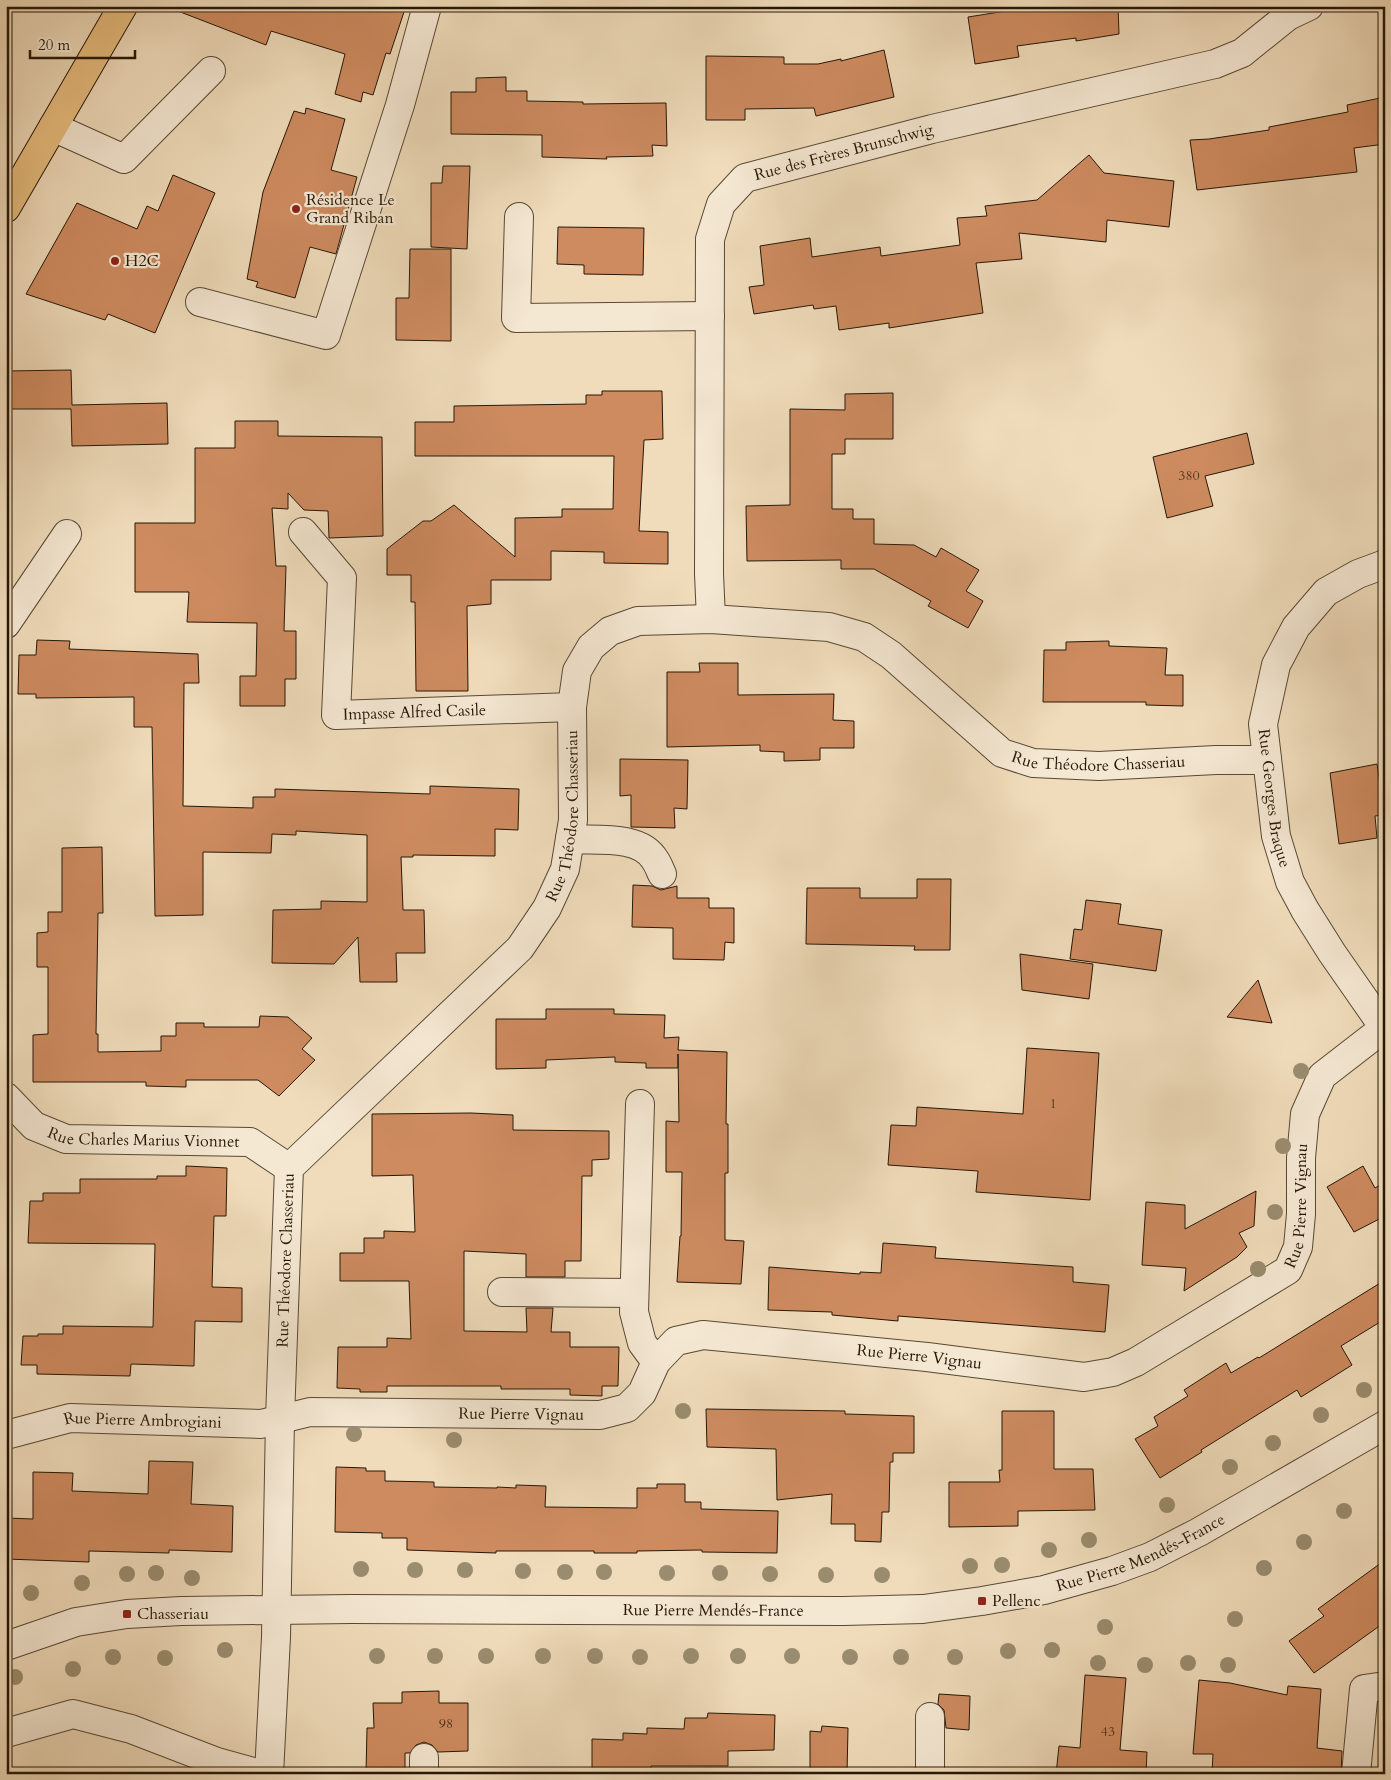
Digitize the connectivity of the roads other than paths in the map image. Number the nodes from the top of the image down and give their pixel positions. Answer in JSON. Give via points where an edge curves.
{"nodes":[{"id":1,"x":123,"y":6,"type":"edge"},
{"id":2,"x":427,"y":6,"type":"edge"},
{"id":3,"x":1309,"y":6,"type":"edge"},
{"id":4,"x":211,"y":71,"type":"dead end"},
{"id":5,"x":53,"y":127,"type":"junction"},
{"id":6,"x":6,"y":208,"type":"edge"},
{"id":7,"x":519,"y":217,"type":"dead end"},
{"id":8,"x":200,"y":302,"type":"dead end"},
{"id":9,"x":710,"y":316,"type":"junction"},
{"id":10,"x":303,"y":532,"type":"dead end"},
{"id":11,"x":67,"y":534,"type":"dead end"},
{"id":12,"x":1385,"y":564,"type":"edge"},
{"id":13,"x":711,"y":619,"type":"junction"},
{"id":14,"x":6,"y":624,"type":"edge"},
{"id":15,"x":572,"y":707,"type":"junction"},
{"id":16,"x":1267,"y":760,"type":"junction"},
{"id":17,"x":570,"y":839,"type":"junction"},
{"id":18,"x":662,"y":874,"type":"dead end"},
{"id":19,"x":1384,"y":1028,"type":"edge"},
{"id":20,"x":6,"y":1097,"type":"edge"},
{"id":21,"x":640,"y":1104,"type":"dead end"},
{"id":22,"x":289,"y":1168,"type":"junction"},
{"id":23,"x":502,"y":1292,"type":"dead end"},
{"id":24,"x":634,"y":1293,"type":"junction"},
{"id":25,"x":656,"y":1362,"type":"junction"},
{"id":26,"x":280,"y":1419,"type":"junction"},
{"id":27,"x":1385,"y":1424,"type":"edge"},
{"id":28,"x":6,"y":1436,"type":"edge"},
{"id":29,"x":276,"y":1610,"type":"junction"},
{"id":30,"x":6,"y":1646,"type":"edge"},
{"id":31,"x":1385,"y":1686,"type":"edge"},
{"id":32,"x":930,"y":1717,"type":"dead end"},
{"id":33,"x":6,"y":1733,"type":"edge"},
{"id":34,"x":260,"y":1774,"type":"edge"},
{"id":35,"x":269,"y":1774,"type":"edge"},
{"id":36,"x":930,"y":1774,"type":"edge"},
{"id":37,"x":1356,"y":1774,"type":"edge"}],
"edges":[{"from":1,"to":5,"type":"main road"},
{"from":2,"to":8,"type":"street","via":[[400,105],[326,335]]},
{"from":3,"to":9,"type":"street","name":"Rue des Frères Brunschwig","via":[[1288,16],[1242,52],[1215,64],[932,129],[745,178],[721,204],[710,238]]},
{"from":4,"to":5,"type":"street","via":[[124,159]]},
{"from":5,"to":6,"type":"main road"},
{"from":7,"to":9,"type":"street","via":[[516,318]]},
{"from":9,"to":13,"type":"street","name":"Rue des Frères Brunschwig"},
{"from":10,"to":15,"type":"street","name":"Impasse Alfred Casile","via":[[342,578],[336,715]]},
{"from":11,"to":14,"type":"street"},
{"from":12,"to":16,"type":"street","name":"Rue Georges Braque","via":[[1358,574],[1326,592],[1296,627],[1276,665],[1263,724]]},
{"from":13,"to":15,"type":"street","name":"Rue Théodore Chasseriau","via":[[638,621],[610,632],[591,647],[577,671]]},
{"from":13,"to":16,"type":"street","name":"Rue Théodore Chasseriau","via":[[829,627],[864,637],[891,655],[1002,753],[1033,764],[1098,766]]},
{"from":15,"to":17,"type":"street","name":"Rue Théodore Chasseriau","via":[[573,820]]},
{"from":16,"to":19,"type":"street","name":"Rue Georges Braque","via":[[1276,836],[1290,882],[1314,924]]},
{"from":17,"to":18,"type":"street","via":[[618,840],[638,845],[654,858]]},
{"from":17,"to":22,"type":"street","name":"Rue Théodore Chasseriau","via":[[565,869],[547,908],[520,948]]},
{"from":19,"to":25,"type":"street","name":"Rue Pierre Vignau","via":[[1322,1076],[1305,1114],[1298,1247],[1288,1270],[1136,1362],[1113,1372],[1084,1377],[927,1357],[702,1335],[676,1341]]},
{"from":20,"to":22,"type":"street","name":"Rue Charles Marius Vionnet","via":[[34,1126],[66,1139],[250,1142]]},
{"from":21,"to":24,"type":"street"},
{"from":22,"to":26,"type":"street","name":"Rue Théodore Chasseriau"},
{"from":23,"to":24,"type":"street"},
{"from":24,"to":25,"type":"street","via":[[634,1312],[642,1343]]},
{"from":25,"to":26,"type":"street","name":"Rue Pierre Vignau","via":[[642,1393],[627,1408],[600,1415],[310,1412]]},
{"from":26,"to":28,"type":"street","name":"Rue Pierre Ambrogiani","via":[[261,1424],[70,1418]]},
{"from":26,"to":29,"type":"street","name":"Rue Théodore Chasseriau"},
{"from":27,"to":29,"type":"street","name":"Rue Pierre Mendés-France","via":[[1150,1557],[1044,1590],[982,1601],[923,1609],[843,1611]]},
{"from":29,"to":30,"type":"street","name":"Rue Pierre Mendés-France","via":[[180,1610],[127,1614],[76,1622]]},
{"from":29,"to":35,"type":"street","name":"Rue Théodore Chasseriau"},
{"from":31,"to":37,"type":"street","via":[[1364,1689]]},
{"from":32,"to":36,"type":"street"},
{"from":33,"to":34,"type":"street","via":[[72,1714],[131,1729],[216,1762]]}]}
